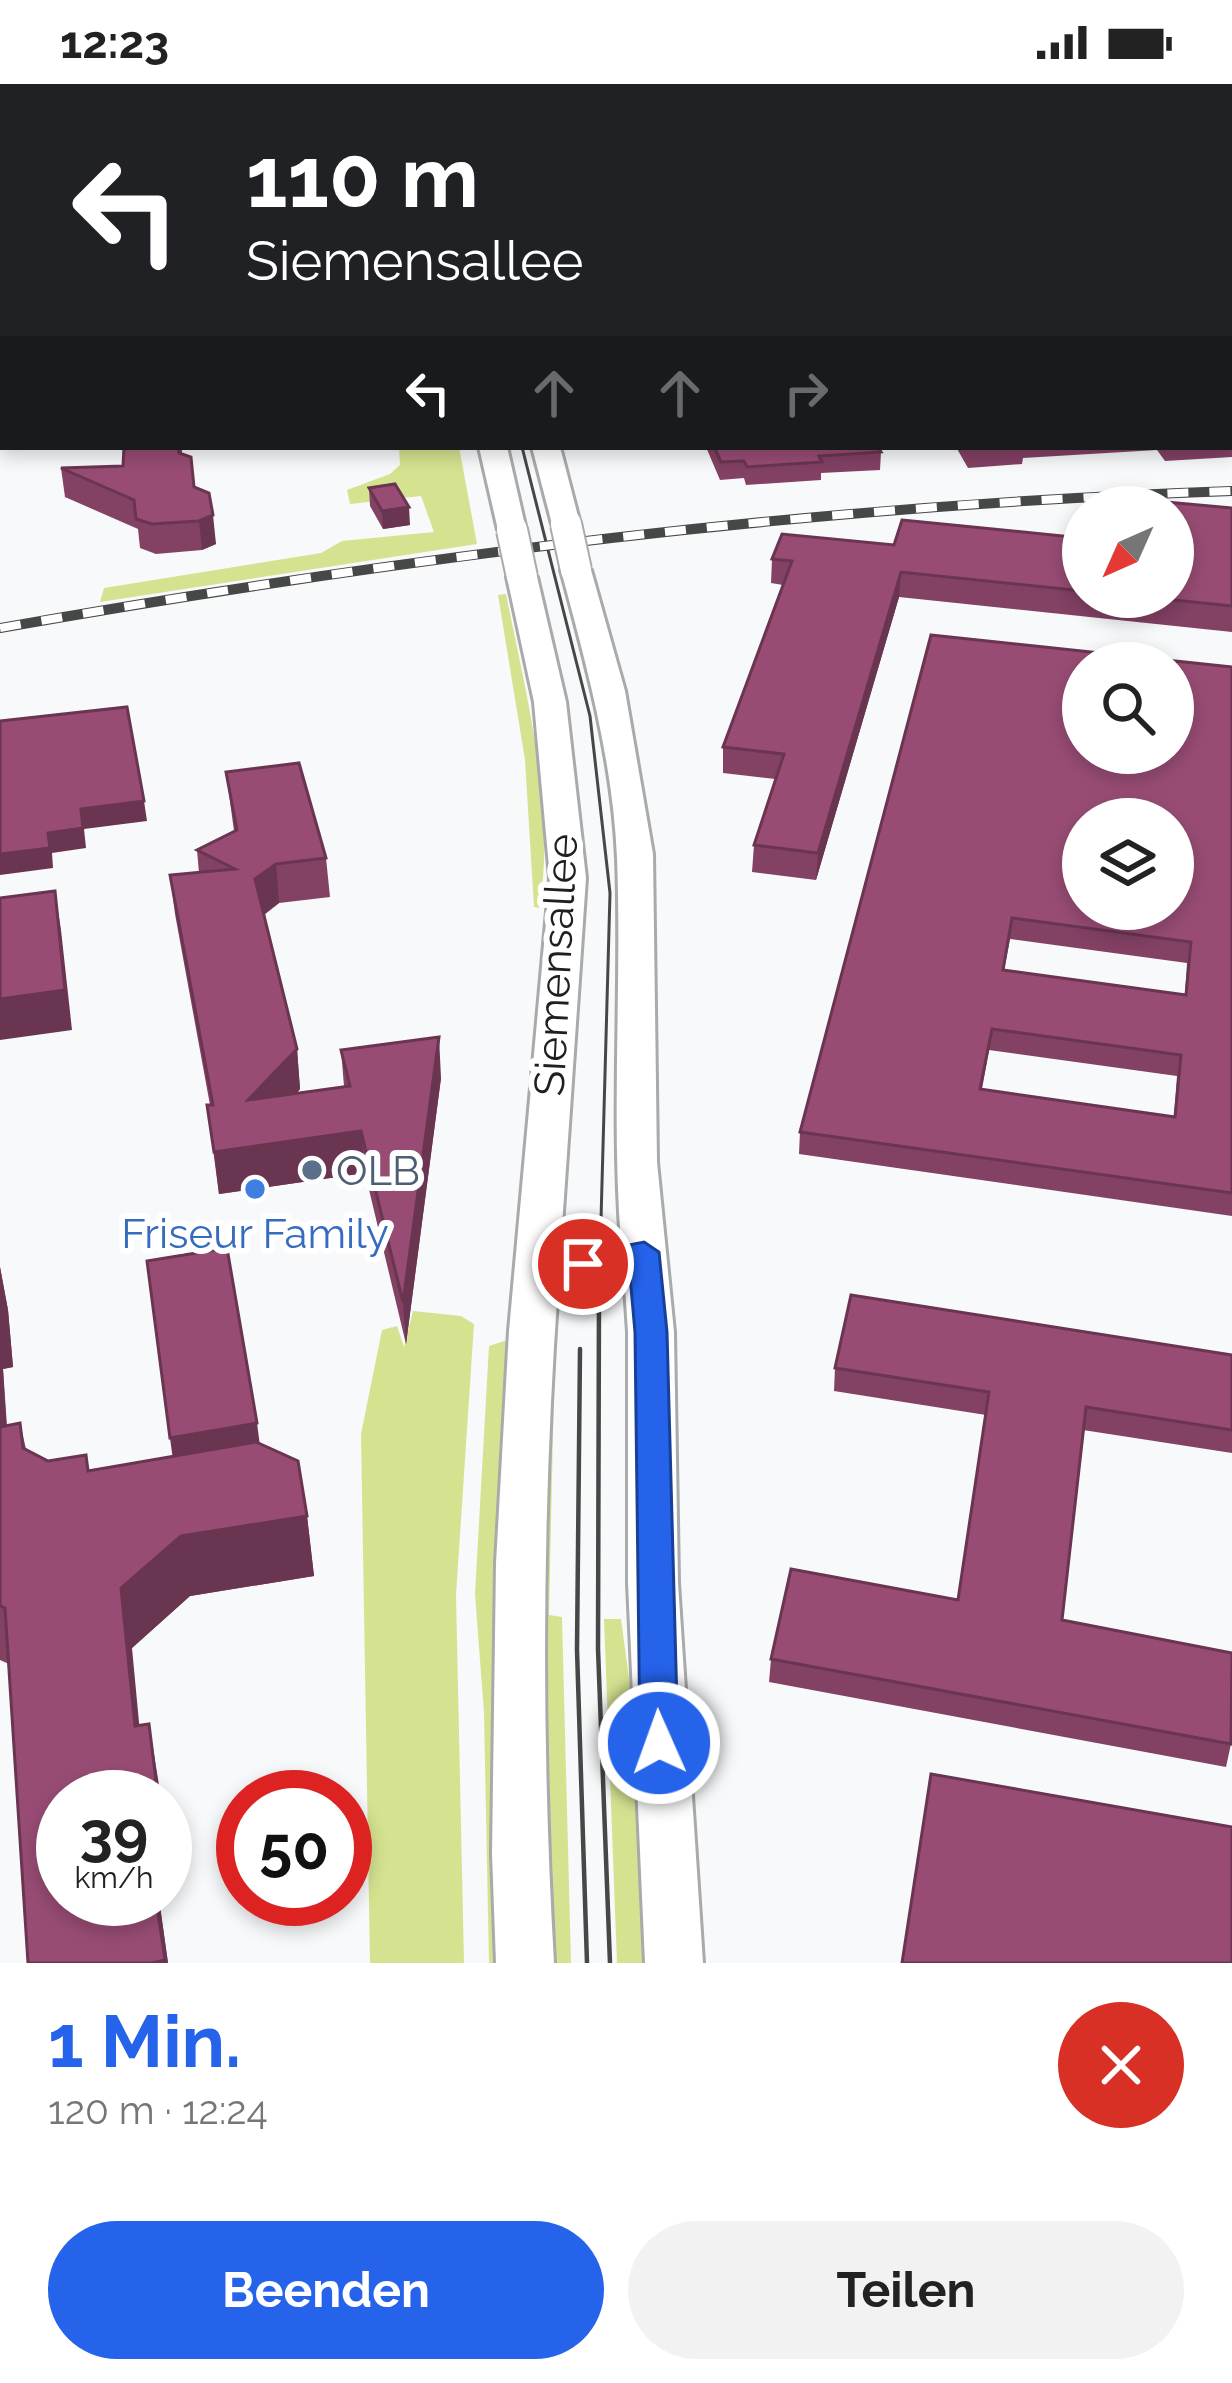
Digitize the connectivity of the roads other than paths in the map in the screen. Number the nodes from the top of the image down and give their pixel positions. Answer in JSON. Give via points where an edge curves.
{"nodes":[{"id":1,"x":494,"y":450,"type":"edge"},
{"id":2,"x":547,"y":450,"type":"edge"},
{"id":3,"x":644,"y":1252,"type":"junction"},
{"id":4,"x":537,"y":1274,"type":"junction"},
{"id":5,"x":526,"y":1963,"type":"edge"},
{"id":6,"x":674,"y":1963,"type":"edge"}],
"edges":[{"from":1,"to":4,"type":"main road","name":"Siemensallee","bridge":true,"via":[[550,701],[568,878]]},
{"from":2,"to":3,"type":"main road","name":"Siemensallee","bridge":true,"via":[[608,692],[635,854]]},
{"from":3,"to":4,"type":"main road"},
{"from":3,"to":6,"type":"main road","name":"Siemensallee"},
{"from":4,"to":5,"type":"main road","name":"Siemensallee","via":[[521,1563]]}]}
